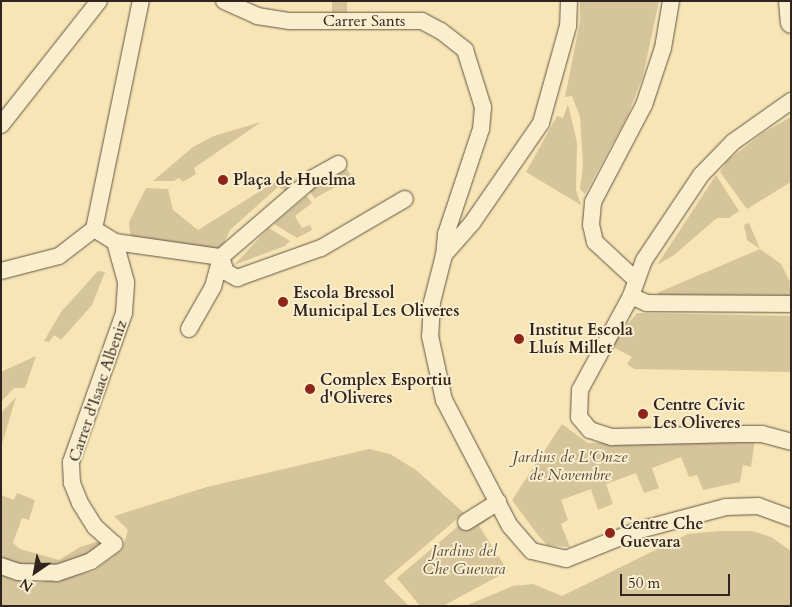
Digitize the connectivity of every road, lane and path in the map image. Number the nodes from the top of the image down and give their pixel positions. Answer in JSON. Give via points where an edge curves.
{"nodes":[{"id":1,"x":99,"y":1,"type":"edge"},
{"id":2,"x":142,"y":1,"type":"edge"},
{"id":3,"x":224,"y":1,"type":"edge"},
{"id":4,"x":569,"y":1,"type":"edge"},
{"id":5,"x":671,"y":1,"type":"edge"},
{"id":6,"x":789,"y":1,"type":"edge"},
{"id":7,"x":791,"y":23,"type":"edge"},
{"id":8,"x":791,"y":101,"type":"edge"},
{"id":9,"x":1,"y":124,"type":"edge"},
{"id":10,"x":338,"y":164,"type":"dead end"},
{"id":11,"x":404,"y":199,"type":"dead end"},
{"id":12,"x":94,"y":229,"type":"junction"},
{"id":13,"x":115,"y":242,"type":"junction"},
{"id":14,"x":444,"y":255,"type":"junction"},
{"id":15,"x":221,"y":257,"type":"junction"},
{"id":16,"x":1,"y":271,"type":"edge"},
{"id":17,"x":636,"y":280,"type":"junction"},
{"id":18,"x":631,"y":296,"type":"junction"},
{"id":19,"x":791,"y":304,"type":"edge"},
{"id":20,"x":189,"y":329,"type":"dead end"},
{"id":21,"x":791,"y":442,"type":"edge"},
{"id":22,"x":498,"y":502,"type":"junction"},
{"id":23,"x":791,"y":518,"type":"edge"},
{"id":24,"x":466,"y":522,"type":"dead end"},
{"id":25,"x":1,"y":566,"type":"edge"}],
"edges":[{"from":1,"to":9,"type":"street"},
{"from":2,"to":12,"type":"street"},
{"from":3,"to":14,"type":"street","name":"Carrer Sants","via":[[257,16],[290,21],[422,22],[441,31],[466,50],[483,107],[481,129],[446,234]]},
{"from":4,"to":14,"type":"street","via":[[568,26],[541,123],[472,223]]},
{"from":5,"to":17,"type":"street","via":[[663,48],[650,88],[593,202],[591,225],[595,242]]},
{"from":6,"to":7,"type":"street"},
{"from":8,"to":17,"type":"street","via":[[716,157],[644,260]]},
{"from":10,"to":15,"type":"street","via":[[313,178]]},
{"from":11,"to":15,"type":"street","via":[[322,248],[237,278],[226,272]]},
{"from":12,"to":13,"type":"street"},
{"from":12,"to":16,"type":"street","via":[[59,256]]},
{"from":13,"to":15,"type":"street"},
{"from":13,"to":25,"type":"street","name":"Carrer d'Isaac Albeniz","via":[[126,282],[124,313],[71,462],[72,482],[80,503],[95,527],[114,544],[91,561],[57,573],[18,572]]},
{"from":14,"to":22,"type":"street","name":"Carrer Sants","via":[[432,302],[430,336],[444,400]]},
{"from":15,"to":20,"type":"street","via":[[213,287]]},
{"from":17,"to":18,"type":"street"},
{"from":18,"to":19,"type":"street","via":[[647,303]]},
{"from":18,"to":21,"type":"street","via":[[580,390],[579,417],[590,430],[612,437],[746,434]]},
{"from":22,"to":23,"type":"street","name":"Carrer Sants","via":[[510,526],[532,551],[566,558],[636,531],[726,507],[758,506]]},
{"from":22,"to":24,"type":"street"}]}
